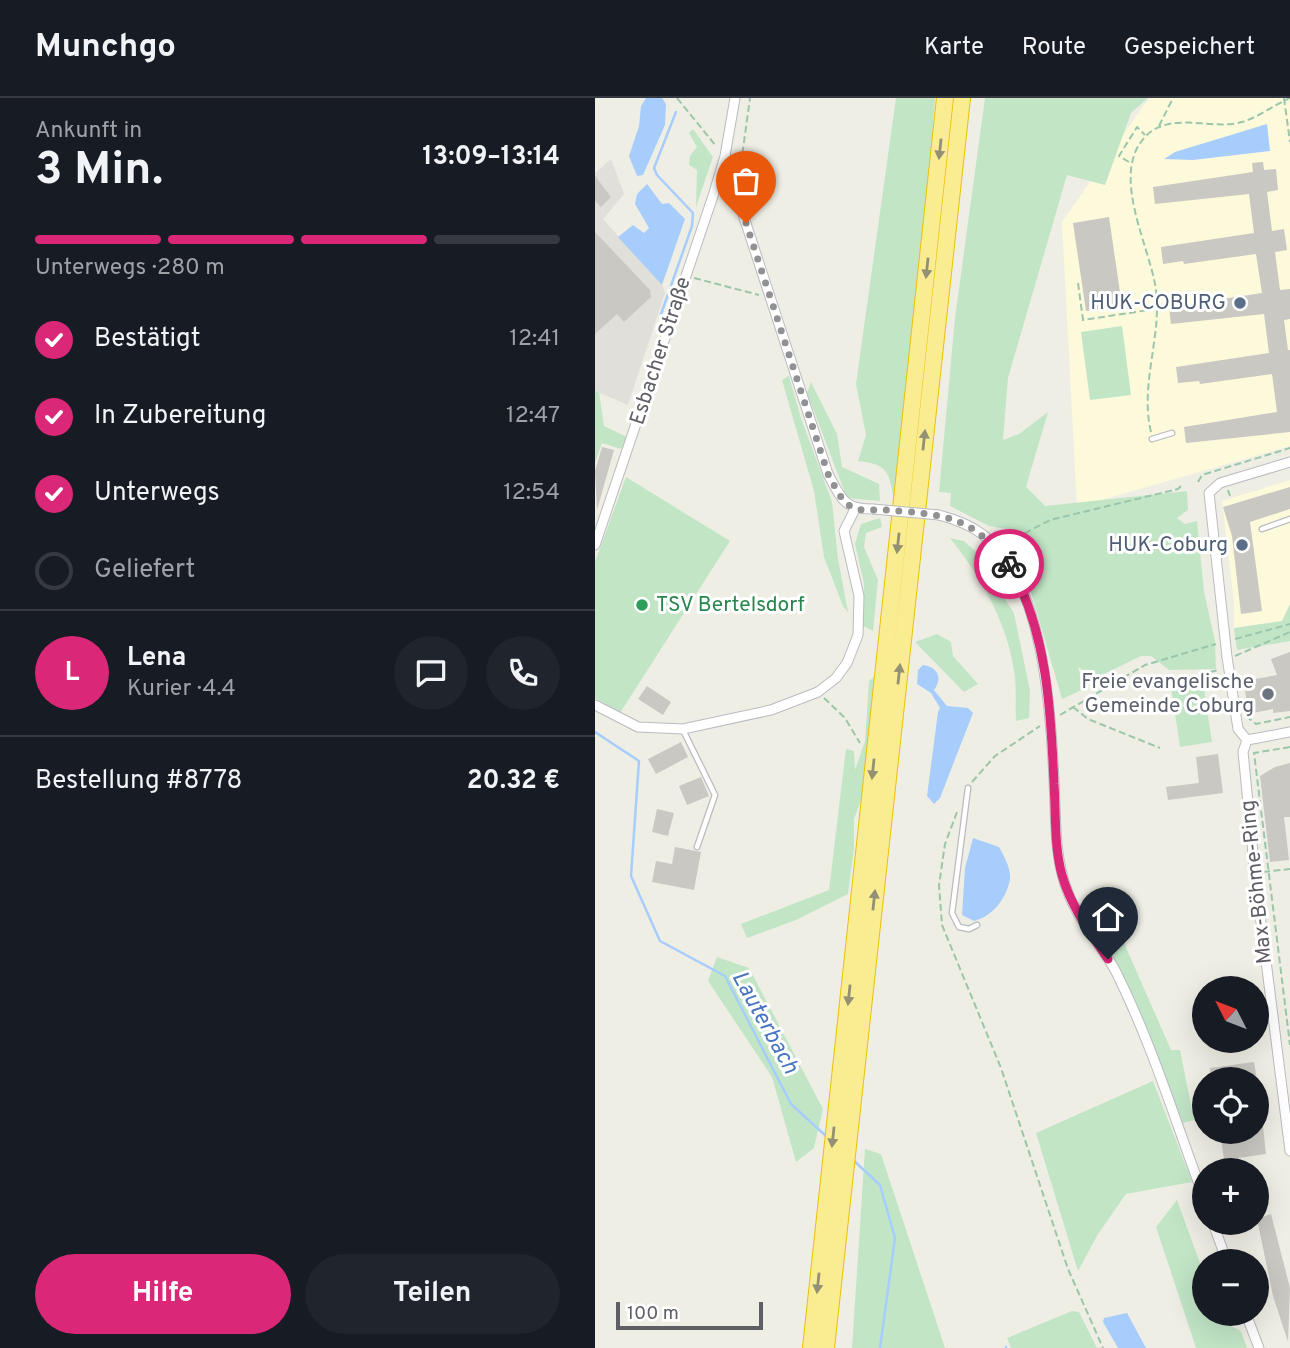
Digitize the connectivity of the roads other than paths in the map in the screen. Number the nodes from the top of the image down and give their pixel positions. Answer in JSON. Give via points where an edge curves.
{"nodes":[{"id":1,"x":735,"y":98,"type":"edge"},
{"id":2,"x":945,"y":98,"type":"edge"},
{"id":3,"x":962,"y":98,"type":"edge"},
{"id":4,"x":725,"y":156,"type":"junction"},
{"id":5,"x":1172,"y":433,"type":"dead end"},
{"id":6,"x":1152,"y":439,"type":"road end"},
{"id":7,"x":1290,"y":462,"type":"edge"},
{"id":8,"x":855,"y":509,"type":"junction"},
{"id":9,"x":1290,"y":519,"type":"edge"},
{"id":10,"x":1262,"y":529,"type":"dead end"},
{"id":11,"x":595,"y":545,"type":"edge"},
{"id":12,"x":595,"y":705,"type":"edge"},
{"id":13,"x":683,"y":729,"type":"junction"},
{"id":14,"x":1290,"y":732,"type":"edge"},
{"id":15,"x":1247,"y":740,"type":"junction"},
{"id":16,"x":968,"y":788,"type":"road end"},
{"id":17,"x":697,"y":847,"type":"dead end"},
{"id":18,"x":977,"y":925,"type":"dead end"},
{"id":19,"x":1290,"y":1151,"type":"edge"},
{"id":20,"x":1192,"y":1165,"type":"edge"},
{"id":21,"x":1251,"y":1326,"type":"edge"},
{"id":22,"x":811,"y":1348,"type":"edge"},
{"id":23,"x":826,"y":1348,"type":"edge"},
{"id":24,"x":1259,"y":1348,"type":"edge"}],
"edges":[{"from":1,"to":4,"type":"street","name":"Esbacher Straße"},
{"from":2,"to":22,"type":"highway","one_way":true},
{"from":23,"to":3,"type":"highway","one_way":true},
{"from":4,"to":8,"type":"street","via":[[739,179],[738,199],[828,474],[839,494]]},
{"from":4,"to":11,"type":"street","name":"Esbacher Straße"},
{"from":5,"to":6,"type":"lane"},
{"from":7,"to":15,"type":"street","bridge":true,"via":[[1220,483],[1209,493],[1238,729]]},
{"from":8,"to":13,"type":"street","via":[[844,531],[859,596],[858,635],[836,678],[818,692],[771,710]]},
{"from":8,"to":20,"type":"street","bridge":true,"via":[[957,520],[982,534],[1018,579],[1033,623],[1051,721],[1061,872],[1080,917],[1116,973]]},
{"from":9,"to":10,"type":"lane"},
{"from":12,"to":13,"type":"street","via":[[638,727]]},
{"from":13,"to":17,"type":"lane","via":[[715,795]]},
{"from":14,"to":15,"type":"street"},
{"from":15,"to":19,"type":"street","name":"Max-Böhme-Ring","via":[[1243,752],[1255,874]]},
{"from":16,"to":18,"type":"lane","via":[[952,913],[959,927]]},
{"from":21,"to":24,"type":"street"}]}
